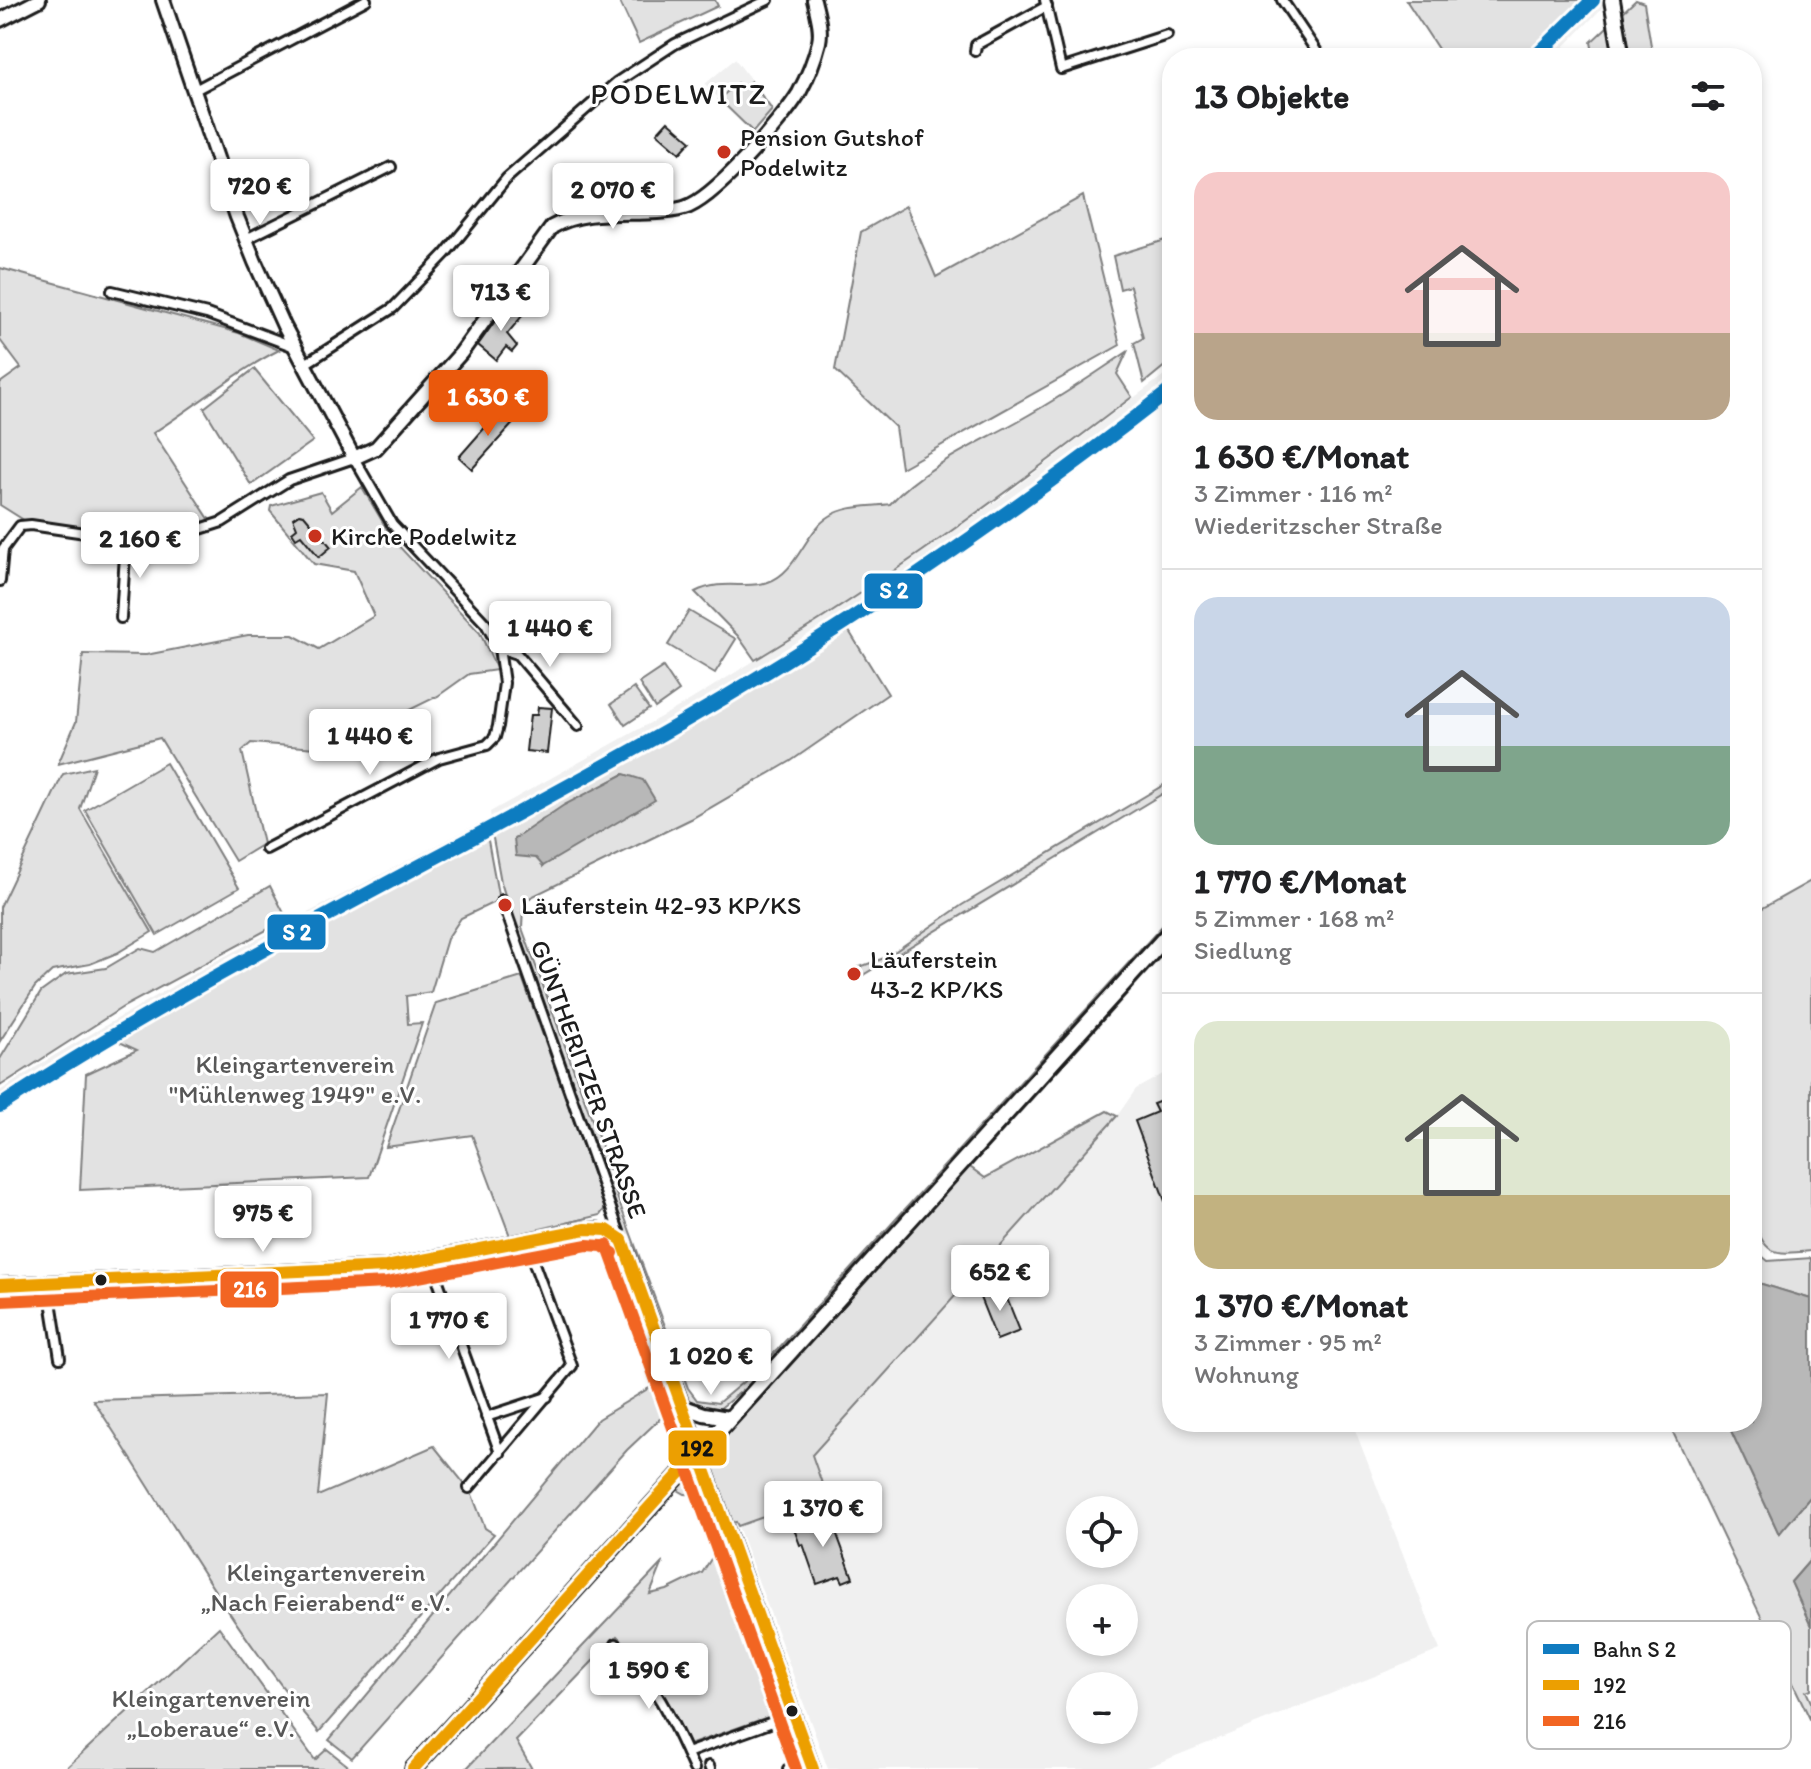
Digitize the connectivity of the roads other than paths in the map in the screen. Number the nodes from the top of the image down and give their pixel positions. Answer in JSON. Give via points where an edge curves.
{"nodes":[{"id":1,"x":39,"y":0,"type":"edge"},
{"id":2,"x":163,"y":0,"type":"edge"},
{"id":3,"x":366,"y":0,"type":"edge"},
{"id":4,"x":768,"y":0,"type":"edge"},
{"id":5,"x":814,"y":0,"type":"edge"},
{"id":6,"x":1282,"y":0,"type":"edge"},
{"id":7,"x":1612,"y":0,"type":"edge"},
{"id":8,"x":1046,"y":3,"type":"edge"},
{"id":9,"x":0,"y":20,"type":"edge"},
{"id":10,"x":1167,"y":35,"type":"dead end"},
{"id":11,"x":1314,"y":48,"type":"edge"},
{"id":12,"x":1621,"y":48,"type":"edge"},
{"id":13,"x":975,"y":51,"type":"dead end"},
{"id":14,"x":193,"y":91,"type":"junction"},
{"id":15,"x":391,"y":167,"type":"dead end"},
{"id":16,"x":246,"y":239,"type":"junction"},
{"id":17,"x":112,"y":291,"type":"dead end"},
{"id":18,"x":296,"y":347,"type":"junction"},
{"id":19,"x":305,"y":364,"type":"junction"},
{"id":20,"x":354,"y":458,"type":"junction"},
{"id":21,"x":126,"y":539,"type":"junction"},
{"id":22,"x":1,"y":550,"type":"edge"},
{"id":23,"x":0,"y":581,"type":"edge"},
{"id":24,"x":121,"y":618,"type":"dead end"},
{"id":25,"x":499,"y":648,"type":"junction"},
{"id":26,"x":578,"y":726,"type":"dead end"},
{"id":27,"x":266,"y":849,"type":"dead end"},
{"id":28,"x":502,"y":900,"type":"dead end"},
{"id":29,"x":1162,"y":941,"type":"edge"},
{"id":30,"x":622,"y":1240,"type":"junction"},
{"id":31,"x":526,"y":1242,"type":"junction"},
{"id":32,"x":430,"y":1259,"type":"junction"},
{"id":33,"x":48,"y":1282,"type":"junction"},
{"id":34,"x":0,"y":1285,"type":"edge"},
{"id":35,"x":60,"y":1358,"type":"dead end"},
{"id":36,"x":548,"y":1396,"type":"junction"},
{"id":37,"x":684,"y":1407,"type":"junction"},
{"id":38,"x":486,"y":1417,"type":"junction"},
{"id":39,"x":728,"y":1418,"type":"junction"},
{"id":40,"x":700,"y":1451,"type":"junction"},
{"id":41,"x":500,"y":1453,"type":"junction"},
{"id":42,"x":469,"y":1488,"type":"dead end"},
{"id":43,"x":616,"y":1644,"type":"dead end"},
{"id":44,"x":792,"y":1715,"type":"junction"},
{"id":45,"x":687,"y":1753,"type":"junction"},
{"id":46,"x":413,"y":1769,"type":"edge"},
{"id":47,"x":694,"y":1769,"type":"edge"},
{"id":48,"x":813,"y":1769,"type":"edge"}],
"edges":[{"from":1,"to":9,"type":"street"},
{"from":2,"to":14,"type":"street"},
{"from":3,"to":14,"type":"street"},
{"from":4,"to":19,"type":"street","via":[[675,44],[617,82],[507,178],[393,308]]},
{"from":5,"to":20,"type":"street","via":[[820,40],[798,93],[712,194],[678,209],[613,212],[552,227],[461,353],[370,454]]},
{"from":6,"to":11,"type":"street"},
{"from":7,"to":12,"type":"main road"},
{"from":8,"to":10,"type":"street","via":[[1061,69]]},
{"from":8,"to":13,"type":"street","via":[[976,45]]},
{"from":14,"to":16,"type":"street"},
{"from":15,"to":16,"type":"street"},
{"from":16,"to":18,"type":"street"},
{"from":17,"to":18,"type":"street","via":[[207,314]]},
{"from":18,"to":19,"type":"street"},
{"from":19,"to":20,"type":"street"},
{"from":20,"to":21,"type":"street","via":[[289,480],[222,522],[169,539]]},
{"from":20,"to":25,"type":"street","via":[[392,524],[486,624]]},
{"from":21,"to":22,"type":"street","via":[[27,524]]},
{"from":21,"to":24,"type":"street"},
{"from":22,"to":23,"type":"street"},
{"from":25,"to":26,"type":"street","via":[[517,654]]},
{"from":25,"to":27,"type":"street","via":[[504,683],[492,742],[439,758]]},
{"from":28,"to":30,"type":"street","name":"GÜNTHERITZER STRASSE"},
{"from":29,"to":39,"type":"main road"},
{"from":30,"to":31,"type":"street","via":[[597,1229]]},
{"from":30,"to":37,"type":"street","name":"GÜNTHERITZER STRASSE"},
{"from":31,"to":32,"type":"street"},
{"from":31,"to":36,"type":"street","via":[[572,1361],[571,1370]]},
{"from":32,"to":33,"type":"street","via":[[386,1267]]},
{"from":32,"to":38,"type":"street"},
{"from":33,"to":34,"type":"street"},
{"from":33,"to":35,"type":"street"},
{"from":36,"to":38,"type":"street"},
{"from":36,"to":41,"type":"street"},
{"from":37,"to":39,"type":"street"},
{"from":37,"to":40,"type":"street","name":"GÜNTHERITZER STRASSE"},
{"from":38,"to":41,"type":"street"},
{"from":39,"to":40,"type":"main road"},
{"from":40,"to":44,"type":"street","name":"GÜNTHERITZER STRASSE"},
{"from":40,"to":46,"type":"main road"},
{"from":41,"to":42,"type":"street"},
{"from":43,"to":45,"type":"street","via":[[650,1680]]},
{"from":44,"to":45,"type":"street"},
{"from":44,"to":48,"type":"street","name":"GÜNTHERITZER STRASSE"},
{"from":45,"to":47,"type":"street"}]}
